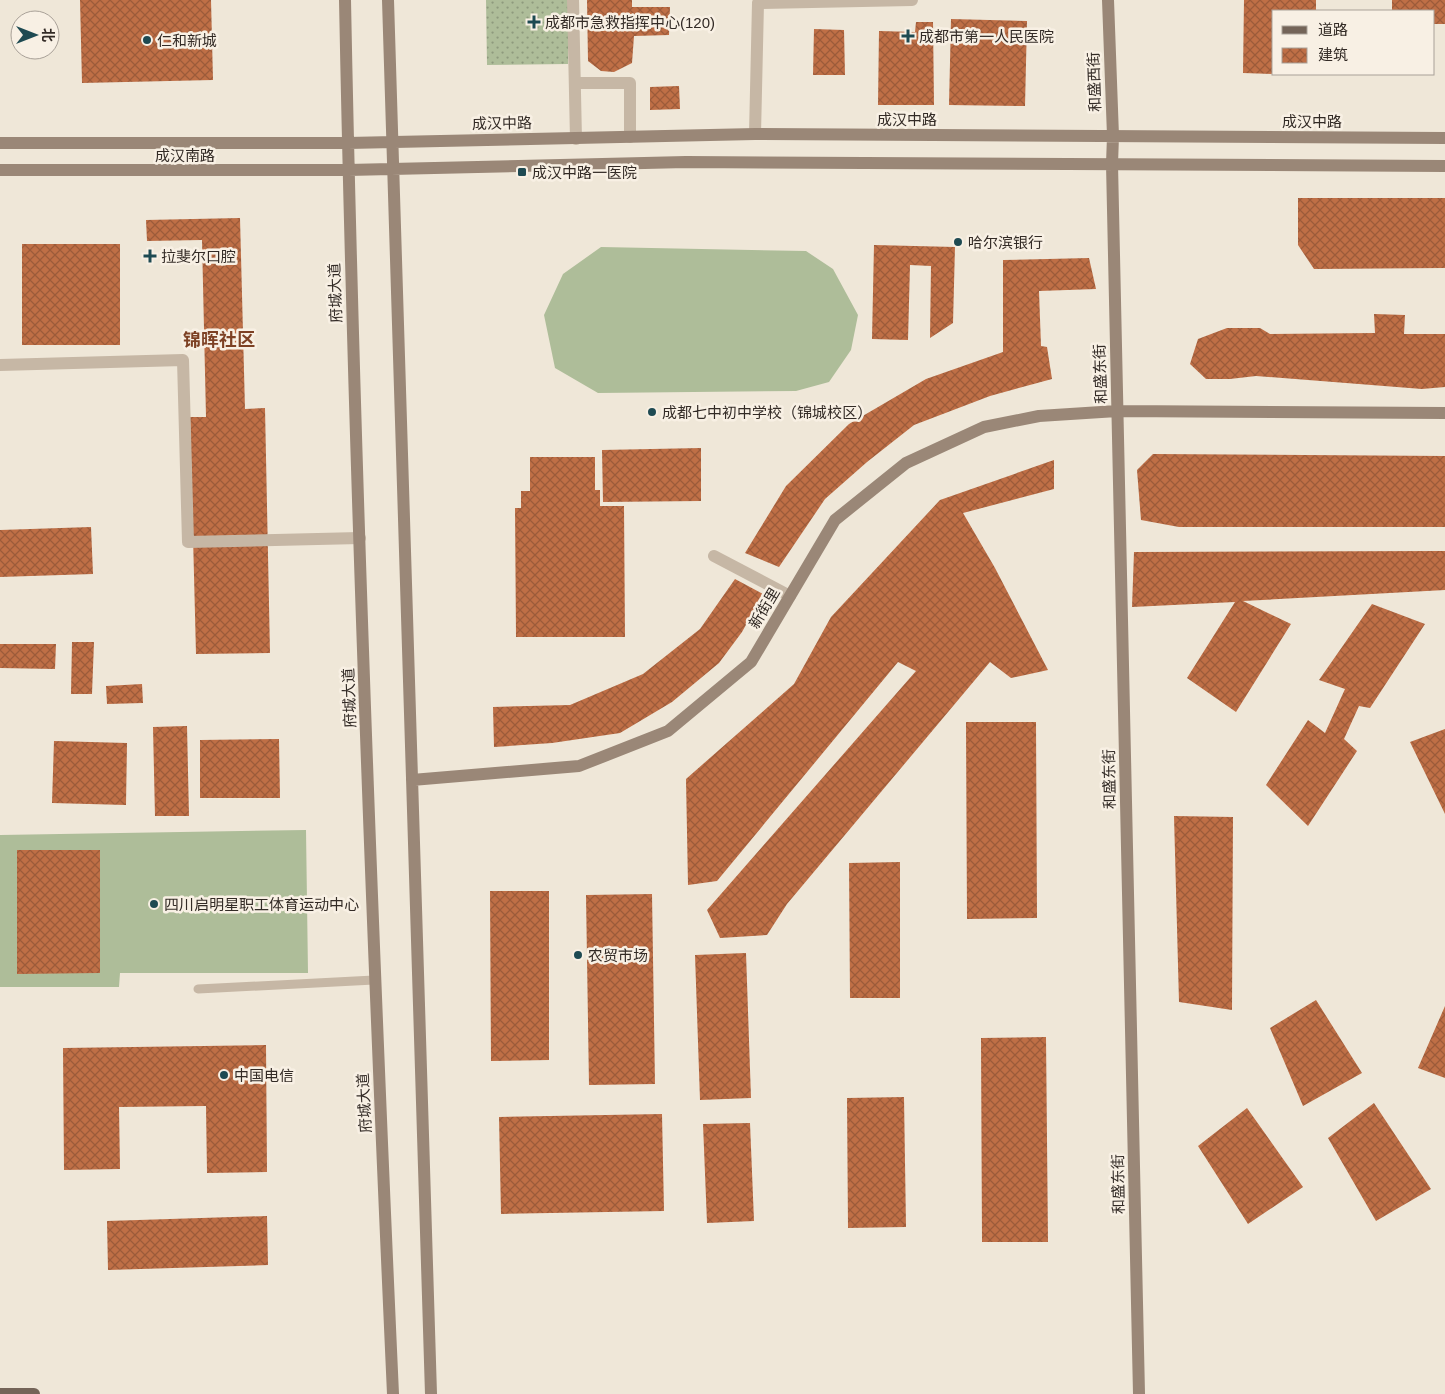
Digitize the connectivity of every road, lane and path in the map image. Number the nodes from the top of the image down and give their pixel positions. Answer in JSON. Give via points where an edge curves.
{"nodes":[{"id":1,"x":345,"y":0,"type":"edge"},
{"id":2,"x":388,"y":0,"type":"edge"},
{"id":3,"x":573,"y":0,"type":"edge"},
{"id":4,"x":912,"y":0,"type":"edge"},
{"id":5,"x":1108,"y":0,"type":"edge"},
{"id":6,"x":823,"y":1,"type":"edge"},
{"id":7,"x":758,"y":2,"type":"edge"},
{"id":8,"x":575,"y":83,"type":"junction"},
{"id":9,"x":755,"y":134,"type":"junction"},
{"id":10,"x":1112,"y":136,"type":"junction"},
{"id":11,"x":630,"y":137,"type":"junction"},
{"id":12,"x":1445,"y":138,"type":"edge"},
{"id":13,"x":576,"y":139,"type":"junction"},
{"id":14,"x":369,"y":141,"type":"joint"},
{"id":15,"x":391,"y":141,"type":"junction"},
{"id":16,"x":0,"y":143,"type":"edge"},
{"id":17,"x":348,"y":143,"type":"junction"},
{"id":18,"x":1112,"y":164,"type":"junction"},
{"id":19,"x":1445,"y":166,"type":"edge"},
{"id":20,"x":0,"y":170,"type":"edge"},
{"id":21,"x":348,"y":170,"type":"junction"},
{"id":22,"x":392,"y":170,"type":"junction"},
{"id":23,"x":0,"y":366,"type":"edge"},
{"id":24,"x":1118,"y":411,"type":"junction"},
{"id":25,"x":1445,"y":413,"type":"edge"},
{"id":26,"x":360,"y":538,"type":"junction"},
{"id":27,"x":714,"y":556,"type":"dead end"},
{"id":28,"x":790,"y":596,"type":"junction"},
{"id":29,"x":412,"y":780,"type":"junction"},
{"id":30,"x":374,"y":980,"type":"junction"},
{"id":31,"x":198,"y":989,"type":"dead end"},
{"id":32,"x":0,"y":1394,"type":"edge"},
{"id":33,"x":34,"y":1394,"type":"edge"},
{"id":34,"x":393,"y":1394,"type":"edge"},
{"id":35,"x":431,"y":1394,"type":"edge"},
{"id":36,"x":1139,"y":1394,"type":"edge"}],
"edges":[{"from":1,"to":17,"type":"main road","name":"府城大道"},
{"from":2,"to":15,"type":"main road"},
{"from":3,"to":8,"type":"street"},
{"from":4,"to":6,"type":"street"},
{"from":5,"to":10,"type":"main road","name":"和盛西街"},
{"from":6,"to":7,"type":"street"},
{"from":7,"to":9,"type":"street"},
{"from":8,"to":11,"type":"street","via":[[630,82]]},
{"from":8,"to":13,"type":"street"},
{"from":9,"to":10,"type":"main road","name":"成汉中路"},
{"from":9,"to":11,"type":"main road","name":"成汉中路"},
{"from":10,"to":12,"type":"main road","name":"成汉中路"},
{"from":10,"to":18,"type":"main road","name":"和盛西街"},
{"from":11,"to":13,"type":"main road","name":"成汉中路"},
{"from":13,"to":15,"type":"main road","name":"成汉中路"},
{"from":14,"to":15,"type":"main road","name":"成汉中路"},
{"from":14,"to":17,"type":"main road","name":"成汉南路"},
{"from":15,"to":22,"type":"main road"},
{"from":16,"to":17,"type":"main road","name":"成汉南路"},
{"from":17,"to":21,"type":"main road","name":"府城大道"},
{"from":18,"to":19,"type":"main road"},
{"from":18,"to":22,"type":"main road","via":[[686,162]]},
{"from":18,"to":24,"type":"main road","name":"和盛东街"},
{"from":20,"to":21,"type":"main road","name":"成汉南路"},
{"from":21,"to":22,"type":"main road","name":"成汉南路"},
{"from":21,"to":26,"type":"main road","name":"府城大道"},
{"from":22,"to":29,"type":"main road"},
{"from":23,"to":26,"type":"street","via":[[183,360],[188,542]]},
{"from":24,"to":25,"type":"main road","name":"新街里"},
{"from":24,"to":28,"type":"main road","name":"新街里","via":[[1039,416],[984,428],[906,463],[835,520]]},
{"from":24,"to":36,"type":"main road","name":"和盛东街"},
{"from":26,"to":30,"type":"main road","name":"府城大道"},
{"from":27,"to":28,"type":"street"},
{"from":28,"to":29,"type":"main road","name":"新街里","via":[[751,662],[668,730],[579,766]]},
{"from":29,"to":35,"type":"main road"},
{"from":30,"to":31,"type":"lane"},
{"from":30,"to":34,"type":"main road","name":"府城大道"},
{"from":32,"to":33,"type":"main road"}]}
